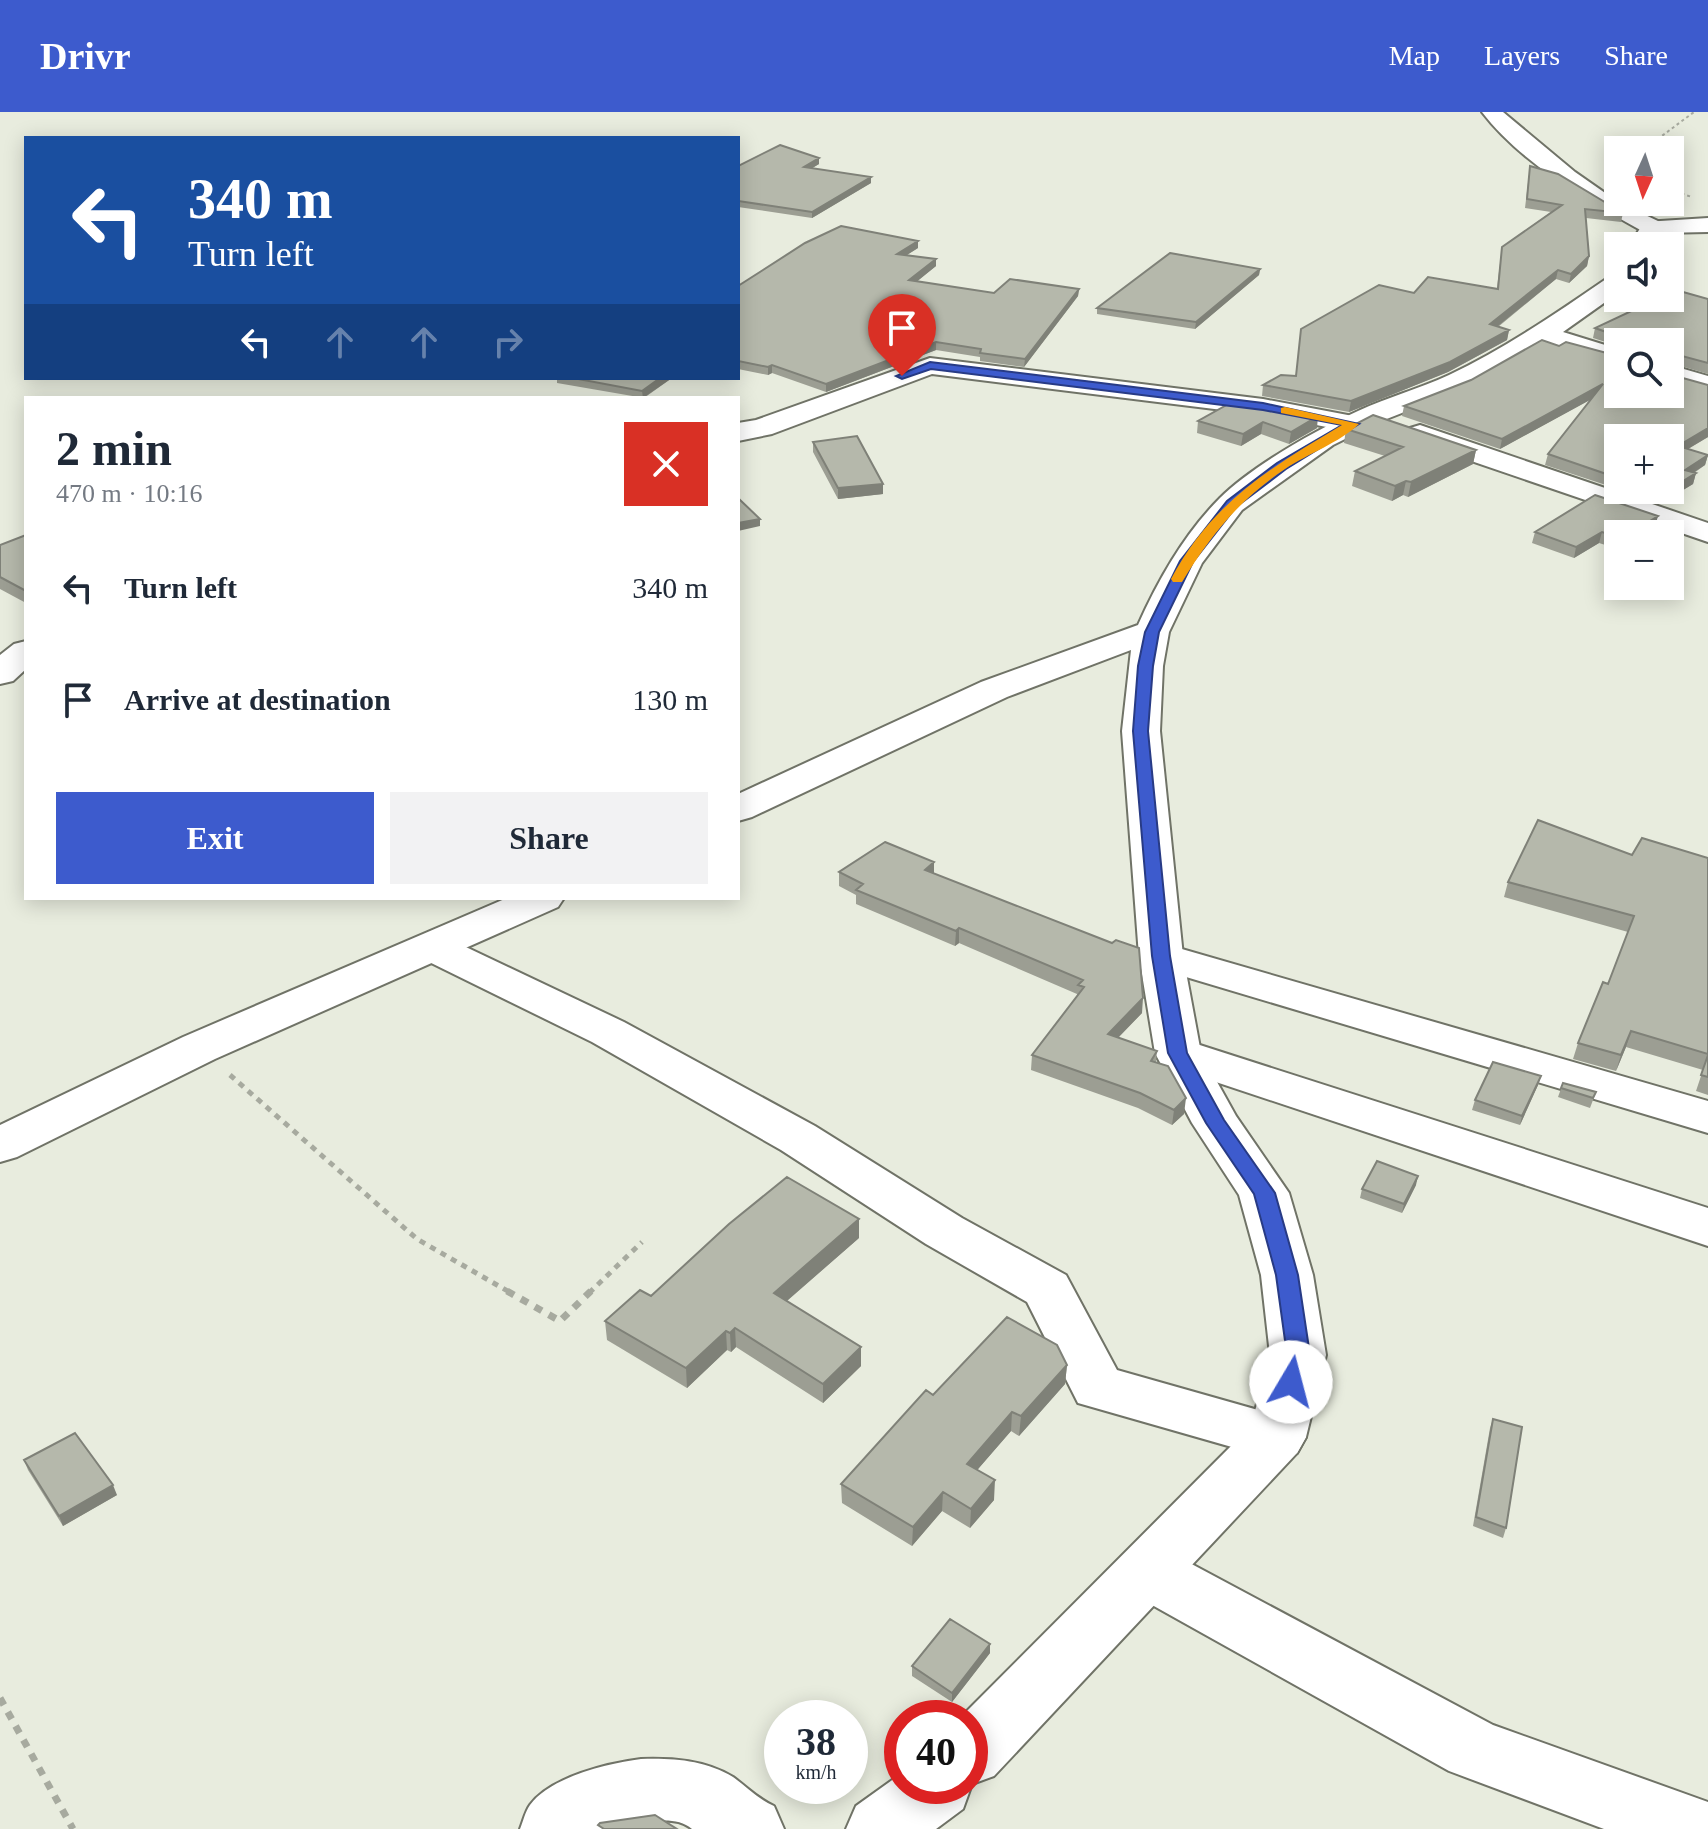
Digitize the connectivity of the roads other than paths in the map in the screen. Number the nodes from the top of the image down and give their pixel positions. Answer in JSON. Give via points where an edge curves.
{"nodes":[{"id":1,"x":1492,"y":112,"type":"edge"},
{"id":2,"x":1708,"y":225,"type":"edge"},
{"id":3,"x":1642,"y":232,"type":"edge"},
{"id":4,"x":1669,"y":232,"type":"edge"},
{"id":5,"x":1604,"y":292,"type":"edge"},
{"id":6,"x":1543,"y":334,"type":"junction"},
{"id":7,"x":1604,"y":353,"type":"edge"},
{"id":8,"x":1684,"y":377,"type":"edge"},
{"id":9,"x":1708,"y":385,"type":"edge"},
{"id":10,"x":1361,"y":420,"type":"junction"},
{"id":11,"x":740,"y":432,"type":"edge"},
{"id":12,"x":1708,"y":533,"type":"edge"},
{"id":13,"x":1152,"y":632,"type":"junction"},
{"id":14,"x":24,"y":653,"type":"edge"},
{"id":15,"x":0,"y":673,"type":"edge"},
{"id":16,"x":740,"y":808,"type":"edge"},
{"id":17,"x":539,"y":900,"type":"edge"},
{"id":18,"x":434,"y":948,"type":"junction"},
{"id":19,"x":1161,"y":956,"type":"junction"},
{"id":20,"x":1178,"y":1053,"type":"junction"},
{"id":21,"x":1708,"y":1117,"type":"edge"},
{"id":22,"x":0,"y":1145,"type":"edge"},
{"id":23,"x":1708,"y":1227,"type":"edge"},
{"id":24,"x":1277,"y":1437,"type":"junction"},
{"id":25,"x":1149,"y":1572,"type":"junction"},
{"id":26,"x":988,"y":1736,"type":"edge"},
{"id":27,"x":914,"y":1804,"type":"edge"},
{"id":28,"x":554,"y":1829,"type":"edge"},
{"id":29,"x":750,"y":1829,"type":"edge"},
{"id":30,"x":880,"y":1829,"type":"edge"},
{"id":31,"x":1692,"y":1829,"type":"edge"}],
"edges":[{"from":1,"to":3,"type":"street"},
{"from":2,"to":4,"type":"street"},
{"from":5,"to":6,"type":"street"},
{"from":6,"to":7,"type":"street"},
{"from":6,"to":10,"type":"street","via":[[1458,381]]},
{"from":8,"to":9,"type":"street"},
{"from":10,"to":11,"type":"street","via":[[930,366]]},
{"from":10,"to":12,"type":"street"},
{"from":10,"to":13,"type":"street","via":[[1282,466],[1231,504],[1187,561]]},
{"from":13,"to":16,"type":"street","via":[[1013,682]]},
{"from":13,"to":19,"type":"street","via":[[1141,731]]},
{"from":14,"to":15,"type":"street"},
{"from":17,"to":18,"type":"street"},
{"from":18,"to":22,"type":"street","via":[[199,1048]]},
{"from":18,"to":24,"type":"street","via":[[608,1032],[798,1138],[1047,1289],[1098,1387]]},
{"from":19,"to":20,"type":"street"},
{"from":19,"to":21,"type":"street"},
{"from":20,"to":23,"type":"street"},
{"from":20,"to":24,"type":"street","via":[[1216,1123],[1264,1193],[1287,1275],[1298,1355]]},
{"from":24,"to":25,"type":"street"},
{"from":25,"to":26,"type":"street"},
{"from":25,"to":31,"type":"street","via":[[1473,1749]]},
{"from":27,"to":30,"type":"street"},
{"from":28,"to":29,"type":"street","via":[[564,1815],[611,1795],[659,1790],[700,1795]]}]}
